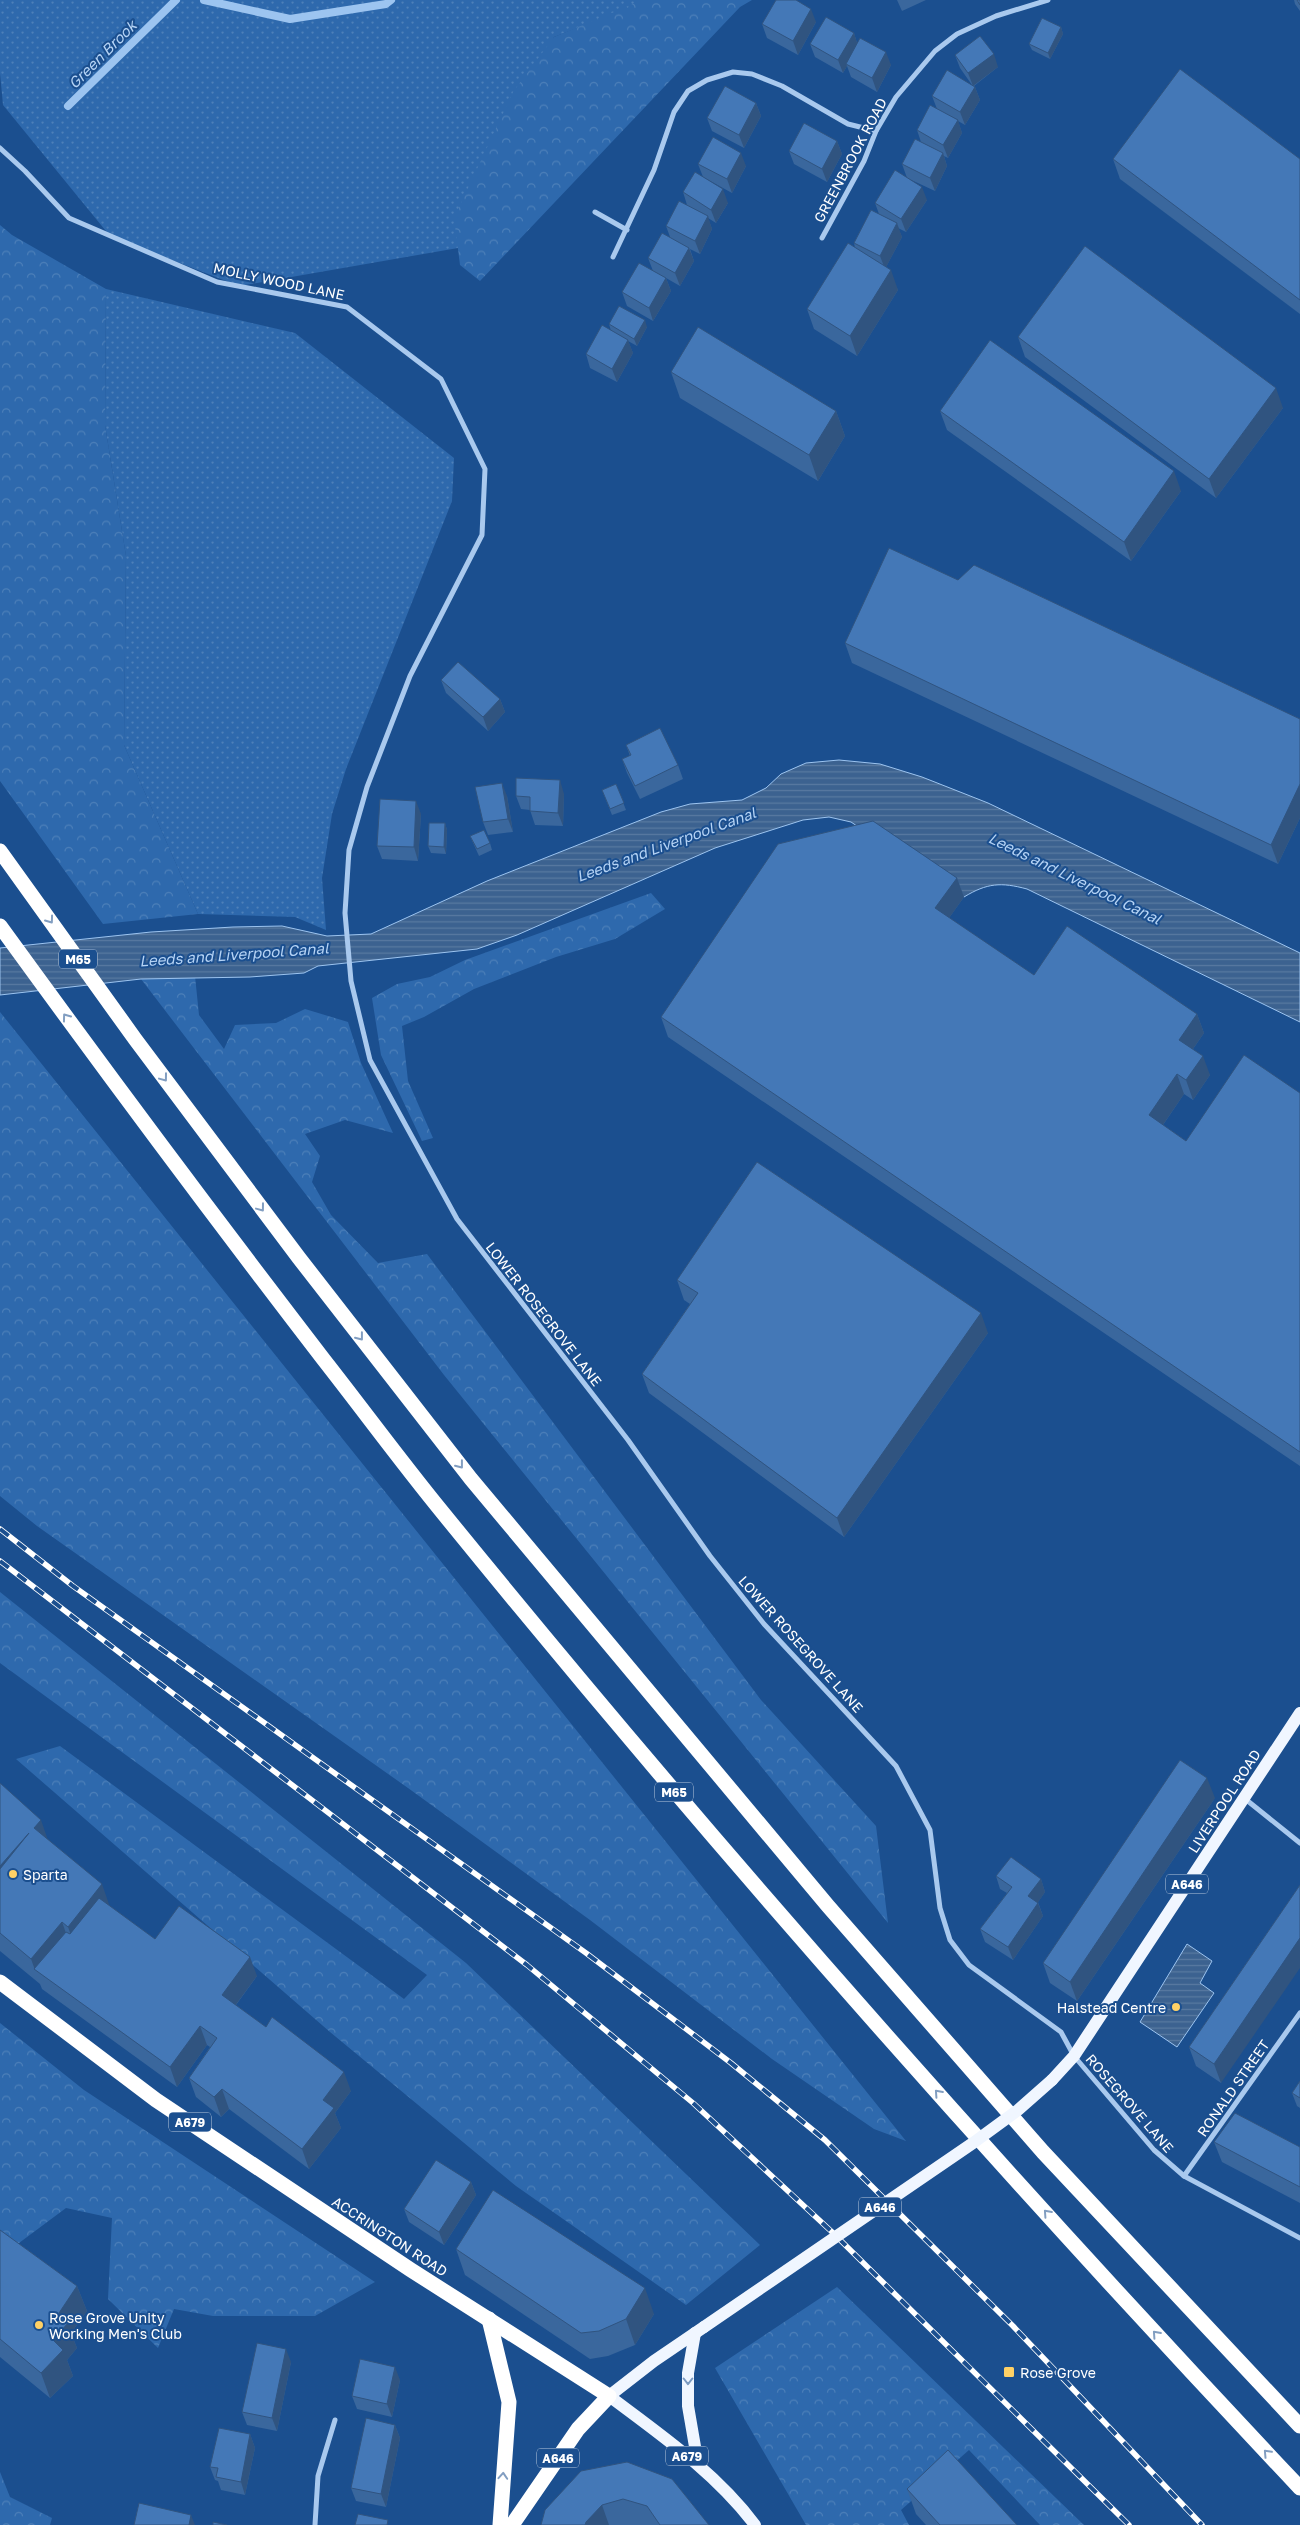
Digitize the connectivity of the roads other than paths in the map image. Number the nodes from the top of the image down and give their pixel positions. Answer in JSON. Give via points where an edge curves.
{"nodes":[{"id":1,"x":1048,"y":0,"type":"edge"},
{"id":2,"x":876,"y":131,"type":"junction"},
{"id":3,"x":0,"y":148,"type":"edge"},
{"id":4,"x":595,"y":212,"type":"dead end"},
{"id":5,"x":627,"y":230,"type":"junction"},
{"id":6,"x":822,"y":238,"type":"dead end"},
{"id":7,"x":613,"y":258,"type":"dead end"},
{"id":8,"x":485,"y":469,"type":"joint"},
{"id":9,"x":0,"y":851,"type":"edge"},
{"id":10,"x":0,"y":926,"type":"edge"},
{"id":11,"x":1300,"y":1713,"type":"edge"},
{"id":12,"x":1243,"y":1798,"type":"junction"},
{"id":13,"x":1300,"y":1843,"type":"edge"},
{"id":14,"x":0,"y":1982,"type":"edge"},
{"id":15,"x":1300,"y":2014,"type":"edge"},
{"id":16,"x":1074,"y":2056,"type":"junction"},
{"id":17,"x":1184,"y":2176,"type":"junction"},
{"id":18,"x":1300,"y":2238,"type":"edge"},
{"id":19,"x":489,"y":2319,"type":"junction"},
{"id":20,"x":700,"y":2330,"type":"junction"},
{"id":21,"x":609,"y":2396,"type":"junction"},
{"id":22,"x":335,"y":2420,"type":"dead end"},
{"id":23,"x":1300,"y":2426,"type":"edge"},
{"id":24,"x":698,"y":2464,"type":"junction"},
{"id":25,"x":1300,"y":2488,"type":"edge"},
{"id":26,"x":315,"y":2525,"type":"edge"},
{"id":27,"x":500,"y":2525,"type":"edge"},
{"id":28,"x":512,"y":2525,"type":"edge"},
{"id":29,"x":755,"y":2525,"type":"edge"}],
"edges":[{"from":1,"to":2,"type":"street","name":"GREENBROOK ROAD","via":[[996,16],[957,34],[935,51],[896,97]]},
{"from":2,"to":5,"type":"street","via":[[848,124],[782,86],[752,74],[732,72],[708,80],[688,91],[674,112],[654,170]]},
{"from":2,"to":6,"type":"street","name":"GREENBROOK ROAD","via":[[864,161]]},
{"from":3,"to":8,"type":"street","name":"MOLLY WOOD LANE","via":[[69,218],[217,282],[347,307],[441,379]]},
{"from":4,"to":5,"type":"street"},
{"from":5,"to":7,"type":"street"},
{"from":8,"to":16,"type":"street","name":"LOWER ROSEGROVE LANE","via":[[482,535],[410,676],[367,787],[349,850],[345,913],[351,980],[370,1060],[457,1219],[628,1440],[710,1556],[764,1624],[896,1766],[930,1830],[940,1908],[950,1940],[969,1964],[1062,2032]]},
{"from":9,"to":23,"type":"highway","number":"M65","one_way":true,"via":[[135,1039],[299,1258],[471,1479],[828,1906],[1043,2152]]},
{"from":25,"to":10,"type":"highway","number":"M65","one_way":true,"via":[[794,1933],[618,1725],[440,1509],[262,1280]]},
{"from":11,"to":12,"type":"main road","name":"LIVERPOOL ROAD","number":"A646"},
{"from":12,"to":13,"type":"street"},
{"from":12,"to":16,"type":"main road","name":"LIVERPOOL ROAD","number":"A646"},
{"from":14,"to":19,"type":"highway","name":"ACCRINGTON ROAD","number":"A679","via":[[156,2100]]},
{"from":15,"to":17,"type":"street","name":"RONALD STREET"},
{"from":16,"to":17,"type":"street","name":"ROSEGROVE LANE","via":[[1154,2150]]},
{"from":16,"to":20,"type":"main road","number":"A646","bridge":true,"via":[[1018,2110],[973,2143]]},
{"from":17,"to":18,"type":"street","name":"ROSEGROVE LANE"},
{"from":19,"to":21,"type":"highway","name":"ACCRINGTON ROAD","number":"A679"},
{"from":27,"to":19,"type":"highway","one_way":true,"via":[[508,2402]]},
{"from":20,"to":21,"type":"main road","number":"A646"},
{"from":20,"to":24,"type":"main road","one_way":true,"via":[[688,2373],[688,2406]]},
{"from":21,"to":24,"type":"main road","name":"ACCRINGTON ROAD","number":"A679"},
{"from":21,"to":28,"type":"highway","number":"A646","via":[[578,2429]]},
{"from":22,"to":26,"type":"street","via":[[318,2476]]},
{"from":24,"to":29,"type":"main road","name":"ACCRINGTON ROAD","number":"A679"}]}
